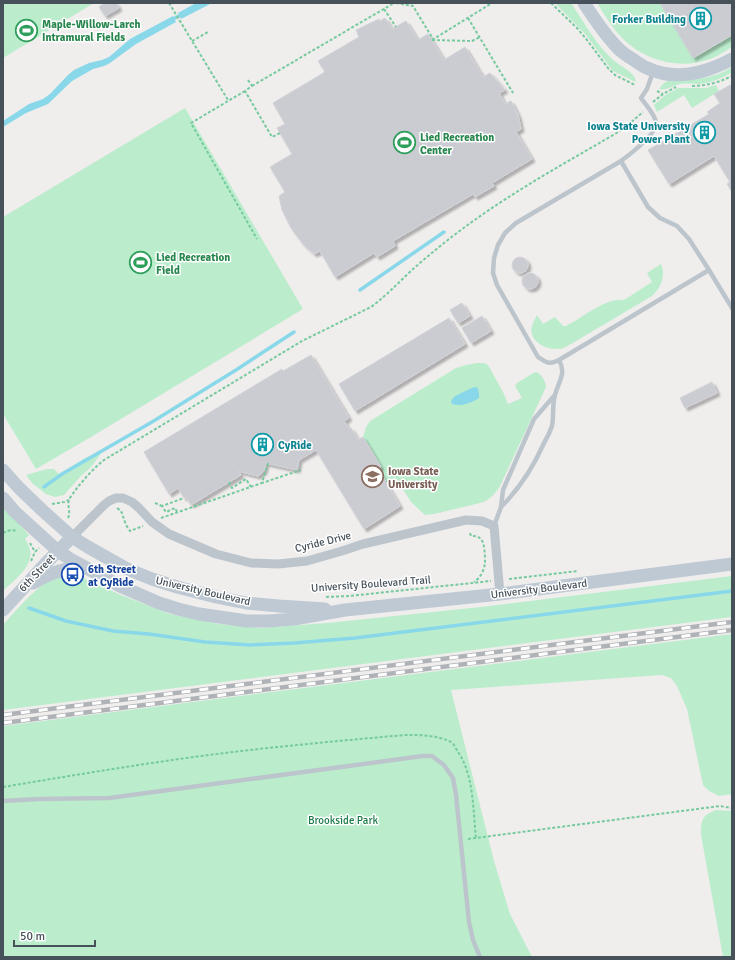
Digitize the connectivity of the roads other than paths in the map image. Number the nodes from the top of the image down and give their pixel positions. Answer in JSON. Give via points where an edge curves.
{"nodes":[{"id":1,"x":584,"y":3,"type":"edge"},
{"id":2,"x":732,"y":59,"type":"edge"},
{"id":3,"x":653,"y":71,"type":"junction"},
{"id":4,"x":621,"y":161,"type":"junction"},
{"id":5,"x":709,"y":270,"type":"junction"},
{"id":6,"x":732,"y":308,"type":"edge"},
{"id":7,"x":559,"y":360,"type":"junction"},
{"id":8,"x":554,"y":396,"type":"junction"},
{"id":9,"x":3,"y":470,"type":"edge"},
{"id":10,"x":3,"y":498,"type":"edge"},
{"id":11,"x":501,"y":507,"type":"junction"},
{"id":12,"x":494,"y":526,"type":"junction"},
{"id":13,"x":72,"y":537,"type":"junction"},
{"id":14,"x":58,"y":551,"type":"junction"},
{"id":15,"x":732,"y":564,"type":"edge"},
{"id":16,"x":86,"y":568,"type":"junction"},
{"id":17,"x":20,"y":591,"type":"junction"},
{"id":18,"x":500,"y":594,"type":"junction"},
{"id":19,"x":3,"y":610,"type":"edge"},
{"id":20,"x":345,"y":610,"type":"junction"},
{"id":21,"x":3,"y":801,"type":"edge"},
{"id":22,"x":480,"y":957,"type":"edge"}],
"edges":[{"from":1,"to":3,"type":"main road","via":[[616,46]]},
{"from":2,"to":3,"type":"main road","via":[[693,74],[666,74]]},
{"from":3,"to":4,"type":"lane","via":[[641,98],[656,122],[656,127]]},
{"from":4,"to":5,"type":"lane","via":[[648,207],[660,218],[677,226],[689,239]]},
{"from":4,"to":7,"type":"lane","via":[[516,223],[498,245],[493,273],[497,285],[538,357],[548,363]]},
{"from":5,"to":6,"type":"lane"},
{"from":5,"to":7,"type":"lane"},
{"from":7,"to":8,"type":"lane","via":[[563,373]]},
{"from":8,"to":11,"type":"lane","via":[[534,419],[503,490]]},
{"from":8,"to":11,"type":"lane","via":[[552,427],[537,459],[527,477]]},
{"from":9,"to":13,"type":"main road","name":"University Boulevard"},
{"from":10,"to":14,"type":"main road","name":"University Boulevard"},
{"from":11,"to":12,"type":"lane"},
{"from":12,"to":13,"type":"street","name":"Cyride Drive","via":[[482,521],[466,520],[363,544],[307,561],[251,563],[216,554],[169,534],[152,522],[132,502],[116,498],[104,505]]},
{"from":12,"to":18,"type":"street"},
{"from":13,"to":14,"type":"main road","name":"6th Street"},
{"from":13,"to":20,"type":"main road","name":"University Boulevard","via":[[127,569],[177,587],[246,603]]},
{"from":14,"to":16,"type":"main road","name":"University Boulevard"},
{"from":14,"to":17,"type":"main road","name":"6th Street"},
{"from":15,"to":18,"type":"main road","name":"University Boulevard"},
{"from":16,"to":17,"type":"main road","via":[[56,571]]},
{"from":16,"to":20,"type":"main road","name":"University Boulevard","via":[[159,603],[214,616],[247,621],[270,621]]},
{"from":17,"to":19,"type":"main road","name":"6th Street"},
{"from":18,"to":20,"type":"main road","name":"University Boulevard"},
{"from":21,"to":22,"type":"lane","via":[[109,798],[432,756],[444,765],[453,778],[469,922]]}]}
